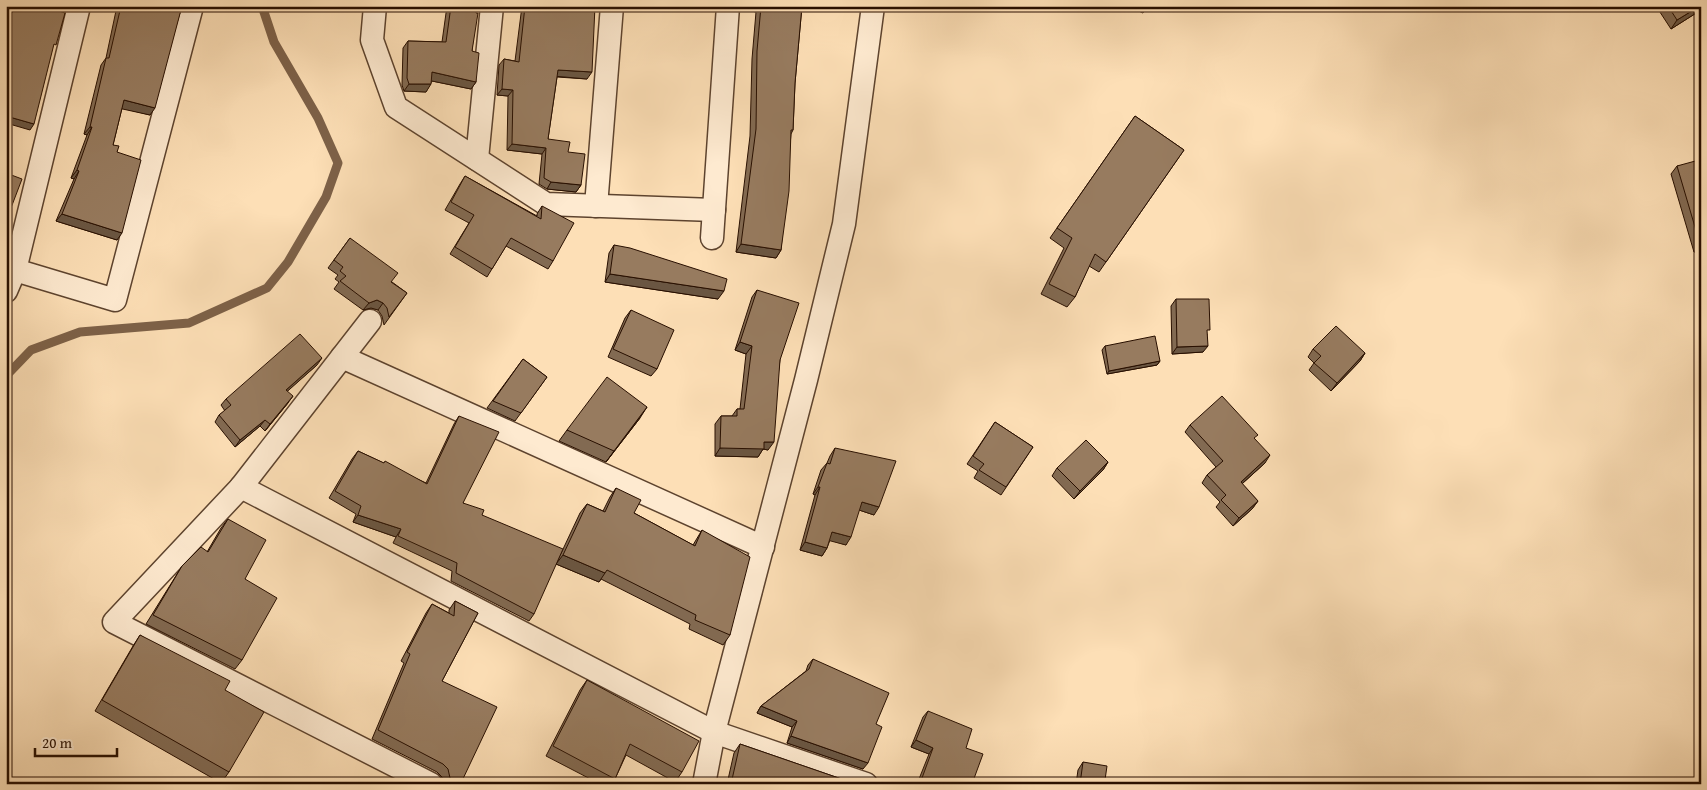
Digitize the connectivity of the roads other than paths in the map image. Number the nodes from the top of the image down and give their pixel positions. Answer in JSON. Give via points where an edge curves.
{"nodes":[{"id":1,"x":79,"y":6,"type":"edge"},
{"id":2,"x":192,"y":6,"type":"edge"},
{"id":3,"x":375,"y":6,"type":"edge"},
{"id":4,"x":492,"y":6,"type":"edge"},
{"id":5,"x":612,"y":6,"type":"edge"},
{"id":6,"x":728,"y":6,"type":"edge"},
{"id":7,"x":873,"y":6,"type":"edge"},
{"id":8,"x":477,"y":160,"type":"junction"},
{"id":9,"x":596,"y":206,"type":"junction"},
{"id":10,"x":714,"y":210,"type":"junction"},
{"id":11,"x":712,"y":238,"type":"dead end"},
{"id":12,"x":11,"y":281,"type":"edge"},
{"id":13,"x":370,"y":321,"type":"dead end"},
{"id":14,"x":342,"y":358,"type":"junction"},
{"id":15,"x":241,"y":487,"type":"junction"},
{"id":16,"x":763,"y":548,"type":"junction"},
{"id":17,"x":714,"y":732,"type":"junction"},
{"id":18,"x":431,"y":784,"type":"edge"},
{"id":19,"x":704,"y":784,"type":"edge"},
{"id":20,"x":866,"y":784,"type":"edge"}],
"edges":[{"from":1,"to":12,"type":"street"},
{"from":2,"to":12,"type":"street","via":[[115,300]]},
{"from":3,"to":8,"type":"street","via":[[372,40],[396,107]]},
{"from":4,"to":8,"type":"street"},
{"from":5,"to":9,"type":"street"},
{"from":6,"to":10,"type":"street"},
{"from":7,"to":16,"type":"street","via":[[844,224]]},
{"from":8,"to":9,"type":"street","via":[[546,204]]},
{"from":9,"to":10,"type":"street"},
{"from":10,"to":11,"type":"street"},
{"from":13,"to":14,"type":"street"},
{"from":14,"to":15,"type":"street"},
{"from":14,"to":16,"type":"street"},
{"from":15,"to":17,"type":"street"},
{"from":15,"to":18,"type":"street","via":[[114,622]]},
{"from":16,"to":17,"type":"street"},
{"from":17,"to":19,"type":"street"},
{"from":17,"to":20,"type":"street"}]}
